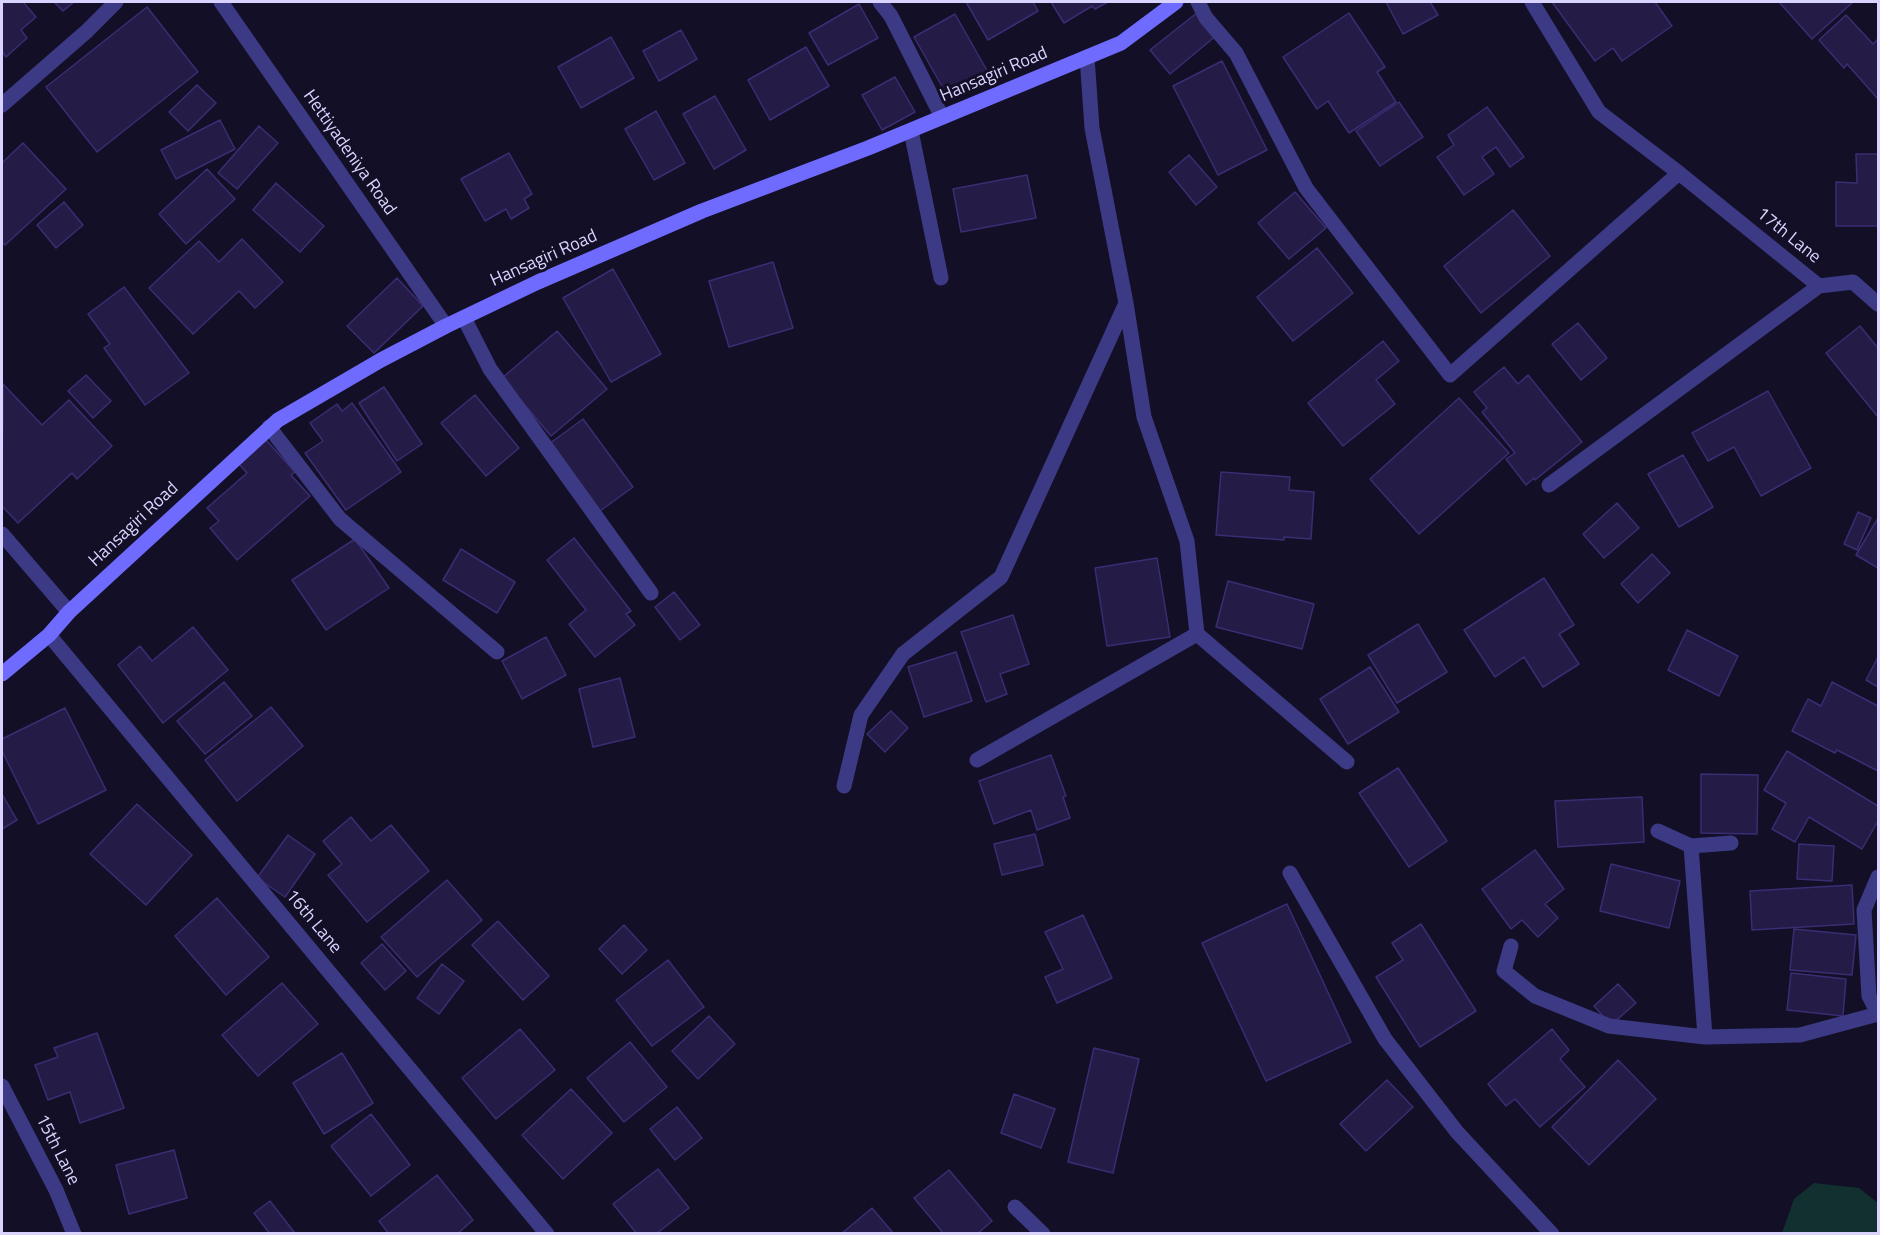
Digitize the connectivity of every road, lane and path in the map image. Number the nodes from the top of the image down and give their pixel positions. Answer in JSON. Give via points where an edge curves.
{"nodes":[{"id":1,"x":116,"y":2,"type":"edge"},
{"id":2,"x":221,"y":2,"type":"edge"},
{"id":3,"x":880,"y":2,"type":"edge"},
{"id":4,"x":1176,"y":2,"type":"edge"},
{"id":5,"x":1198,"y":2,"type":"edge"},
{"id":6,"x":1532,"y":2,"type":"edge"},
{"id":7,"x":1087,"y":57,"type":"junction"},
{"id":8,"x":2,"y":105,"type":"edge"},
{"id":9,"x":942,"y":117,"type":"junction"},
{"id":10,"x":911,"y":131,"type":"junction"},
{"id":11,"x":1679,"y":173,"type":"junction"},
{"id":12,"x":941,"y":278,"type":"dead end"},
{"id":13,"x":1819,"y":286,"type":"junction"},
{"id":14,"x":1126,"y":303,"type":"junction"},
{"id":15,"x":1878,"y":304,"type":"edge"},
{"id":16,"x":465,"y":318,"type":"junction"},
{"id":17,"x":446,"y":326,"type":"junction"},
{"id":18,"x":269,"y":427,"type":"junction"},
{"id":19,"x":1549,"y":484,"type":"dead end"},
{"id":20,"x":2,"y":534,"type":"edge"},
{"id":21,"x":651,"y":593,"type":"dead end"},
{"id":22,"x":69,"y":612,"type":"junction"},
{"id":23,"x":1197,"y":634,"type":"junction"},
{"id":24,"x":49,"y":635,"type":"junction"},
{"id":25,"x":497,"y":652,"type":"dead end"},
{"id":26,"x":2,"y":674,"type":"edge"},
{"id":27,"x":977,"y":760,"type":"dead end"},
{"id":28,"x":1347,"y":762,"type":"dead end"},
{"id":29,"x":844,"y":786,"type":"dead end"},
{"id":30,"x":1658,"y":831,"type":"dead end"},
{"id":31,"x":1731,"y":843,"type":"dead end"},
{"id":32,"x":1691,"y":846,"type":"junction"},
{"id":33,"x":1290,"y":873,"type":"dead end"},
{"id":34,"x":1878,"y":877,"type":"edge"},
{"id":35,"x":1511,"y":946,"type":"dead end"},
{"id":36,"x":1878,"y":1013,"type":"edge"},
{"id":37,"x":1705,"y":1037,"type":"junction"},
{"id":38,"x":2,"y":1086,"type":"edge"},
{"id":39,"x":1015,"y":1207,"type":"dead end"},
{"id":40,"x":74,"y":1233,"type":"edge"},
{"id":41,"x":547,"y":1233,"type":"edge"},
{"id":42,"x":1043,"y":1233,"type":"edge"},
{"id":43,"x":1552,"y":1233,"type":"edge"}],
"edges":[{"from":1,"to":8,"type":"street"},
{"from":2,"to":17,"type":"street","name":"Hettiyadeniya Road"},
{"from":3,"to":9,"type":"street","via":[[891,16]]},
{"from":4,"to":7,"type":"street","name":"Hansagiri Road","via":[[1121,43]]},
{"from":5,"to":11,"type":"street","via":[[1206,18],[1236,53],[1306,188],[1450,375]]},
{"from":6,"to":11,"type":"street","name":"17th Lane","via":[[1599,112]]},
{"from":7,"to":9,"type":"street","name":"Hansagiri Road"},
{"from":7,"to":14,"type":"street","via":[[1092,128]]},
{"from":9,"to":10,"type":"street","name":"Hansagiri Road"},
{"from":10,"to":12,"type":"street"},
{"from":10,"to":16,"type":"street","name":"Hansagiri Road","via":[[702,211]]},
{"from":11,"to":13,"type":"street","name":"17th Lane"},
{"from":13,"to":15,"type":"street","via":[[1852,282]]},
{"from":13,"to":19,"type":"street","name":"17th Lane"},
{"from":14,"to":23,"type":"street","via":[[1144,417],[1187,541]]},
{"from":14,"to":29,"type":"street","via":[[1000,577],[903,654],[861,715]]},
{"from":16,"to":17,"type":"street","name":"Hansagiri Road"},
{"from":16,"to":21,"type":"street","via":[[490,369]]},
{"from":17,"to":18,"type":"street","name":"Hansagiri Road"},
{"from":18,"to":22,"type":"street","name":"Hansagiri Road"},
{"from":18,"to":25,"type":"street","via":[[340,519]]},
{"from":20,"to":22,"type":"street"},
{"from":22,"to":24,"type":"street","name":"Hansagiri Road"},
{"from":23,"to":27,"type":"street"},
{"from":23,"to":28,"type":"street"},
{"from":24,"to":26,"type":"street","name":"Hansagiri Road"},
{"from":24,"to":41,"type":"street","name":"16th Lane"},
{"from":30,"to":32,"type":"street"},
{"from":31,"to":32,"type":"street"},
{"from":32,"to":37,"type":"street"},
{"from":33,"to":43,"type":"street","via":[[1385,1039],[1457,1132]]},
{"from":34,"to":36,"type":"street","via":[[1864,910],[1869,996]]},
{"from":35,"to":37,"type":"street","via":[[1504,971],[1535,996],[1609,1026]]},
{"from":36,"to":37,"type":"street","via":[[1800,1035]]},
{"from":38,"to":40,"type":"street","name":"15th Lane"},
{"from":39,"to":42,"type":"street"}]}
